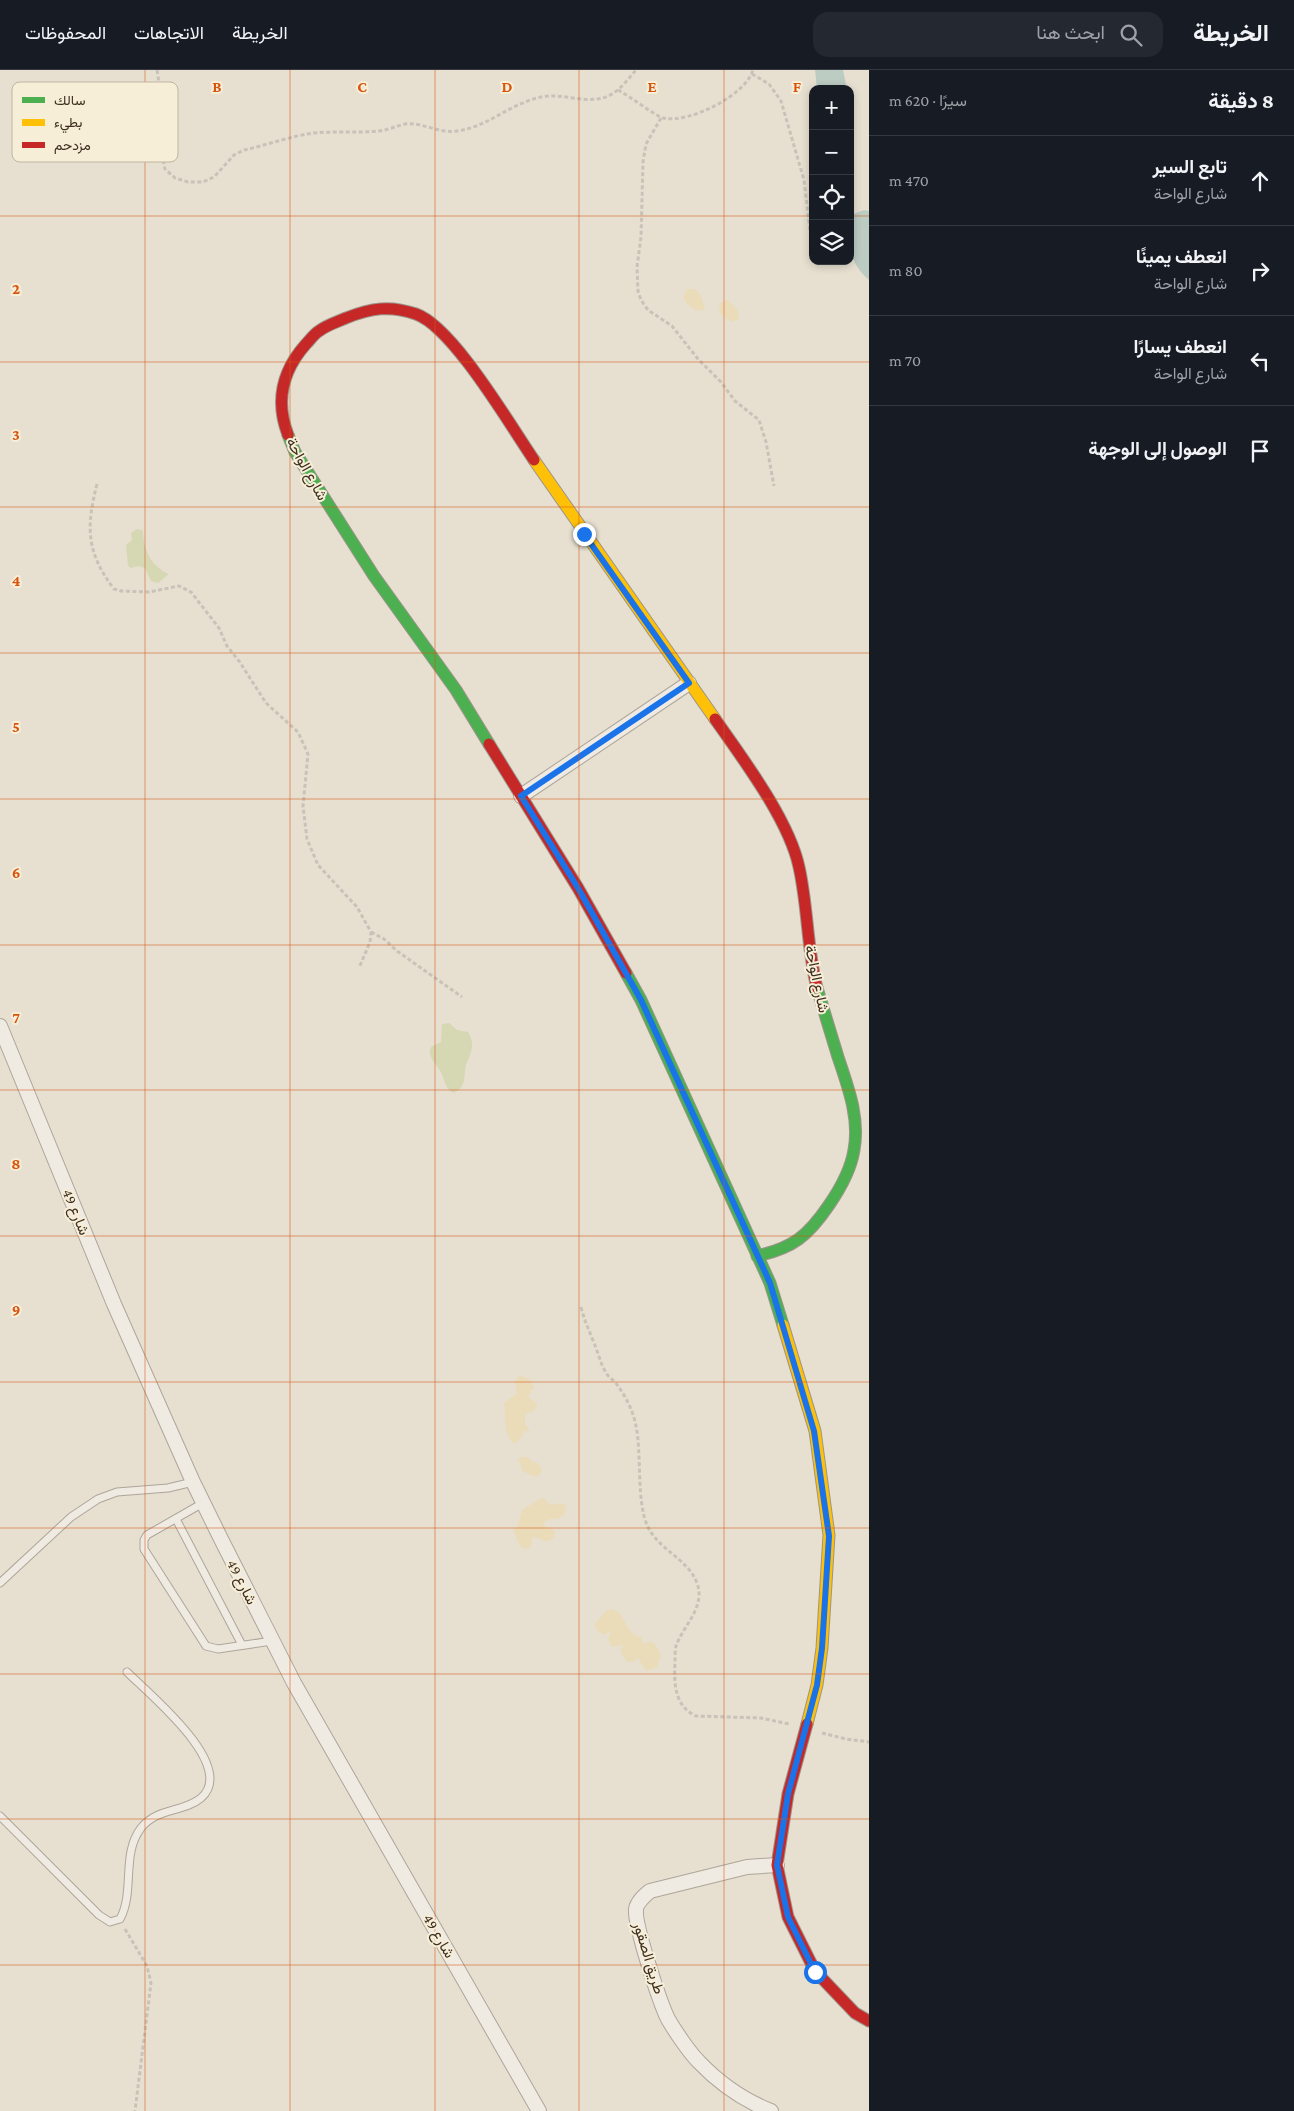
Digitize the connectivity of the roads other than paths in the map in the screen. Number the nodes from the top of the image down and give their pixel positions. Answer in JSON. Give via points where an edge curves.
{"nodes":[{"id":1,"x":689,"y":683,"type":"junction"},
{"id":2,"x":521,"y":796,"type":"junction"},
{"id":3,"x":0,"y":1026,"type":"edge"},
{"id":4,"x":757,"y":1256,"type":"junction"},
{"id":5,"x":193,"y":1482,"type":"junction"},
{"id":6,"x":203,"y":1503,"type":"junction"},
{"id":7,"x":176,"y":1519,"type":"junction"},
{"id":8,"x":0,"y":1583,"type":"edge"},
{"id":9,"x":272,"y":1641,"type":"junction"},
{"id":10,"x":242,"y":1645,"type":"junction"},
{"id":11,"x":128,"y":1672,"type":"dead end"},
{"id":12,"x":0,"y":1816,"type":"edge"},
{"id":13,"x":777,"y":1865,"type":"junction"},
{"id":14,"x":869,"y":2021,"type":"edge"},
{"id":15,"x":539,"y":2111,"type":"edge"},
{"id":16,"x":771,"y":2111,"type":"edge"}],
"edges":[{"from":1,"to":2,"type":"street"},
{"from":1,"to":2,"type":"street","name":"شارع الواحة","via":[[469,364],[444,333],[417,314],[384,308],[369,309],[318,331],[293,359],[281,393],[285,427],[294,452],[374,576],[456,690]]},
{"from":1,"to":4,"type":"street","name":"شارع الواحة","via":[[748,766],[784,827],[799,866],[816,986],[853,1104],[854,1150],[837,1193],[819,1220],[797,1242]]},
{"from":2,"to":4,"type":"street","name":"شارع الواحة","via":[[641,1000]]},
{"from":3,"to":5,"type":"street","name":"شارع 49","via":[[114,1304]]},
{"from":4,"to":13,"type":"street","name":"شارع الواحة","via":[[770,1283],[814,1431],[829,1536],[817,1685],[788,1794]]},
{"from":5,"to":6,"type":"street","name":"شارع 49"},
{"from":5,"to":8,"type":"lane","via":[[168,1488],[118,1492],[98,1499],[70,1517]]},
{"from":6,"to":7,"type":"lane"},
{"from":6,"to":9,"type":"street","name":"شارع 49"},
{"from":7,"to":10,"type":"lane"},
{"from":7,"to":10,"type":"lane","via":[[147,1535],[144,1549],[206,1646],[218,1649]]},
{"from":9,"to":10,"type":"lane"},
{"from":9,"to":15,"type":"street","name":"شارع 49"},
{"from":11,"to":12,"type":"lane","via":[[194,1739],[207,1761],[211,1780],[200,1799],[164,1811],[140,1829],[131,1850],[125,1909],[120,1919],[110,1922],[99,1915]]},
{"from":13,"to":14,"type":"street","name":"شارع الواحة","via":[[788,1917],[815,1972],[855,2013]]},
{"from":13,"to":16,"type":"street","name":"طريق الصقور","via":[[747,1867],[650,1891],[636,1908],[649,1964],[668,2018],[698,2061],[732,2092]]}]}
